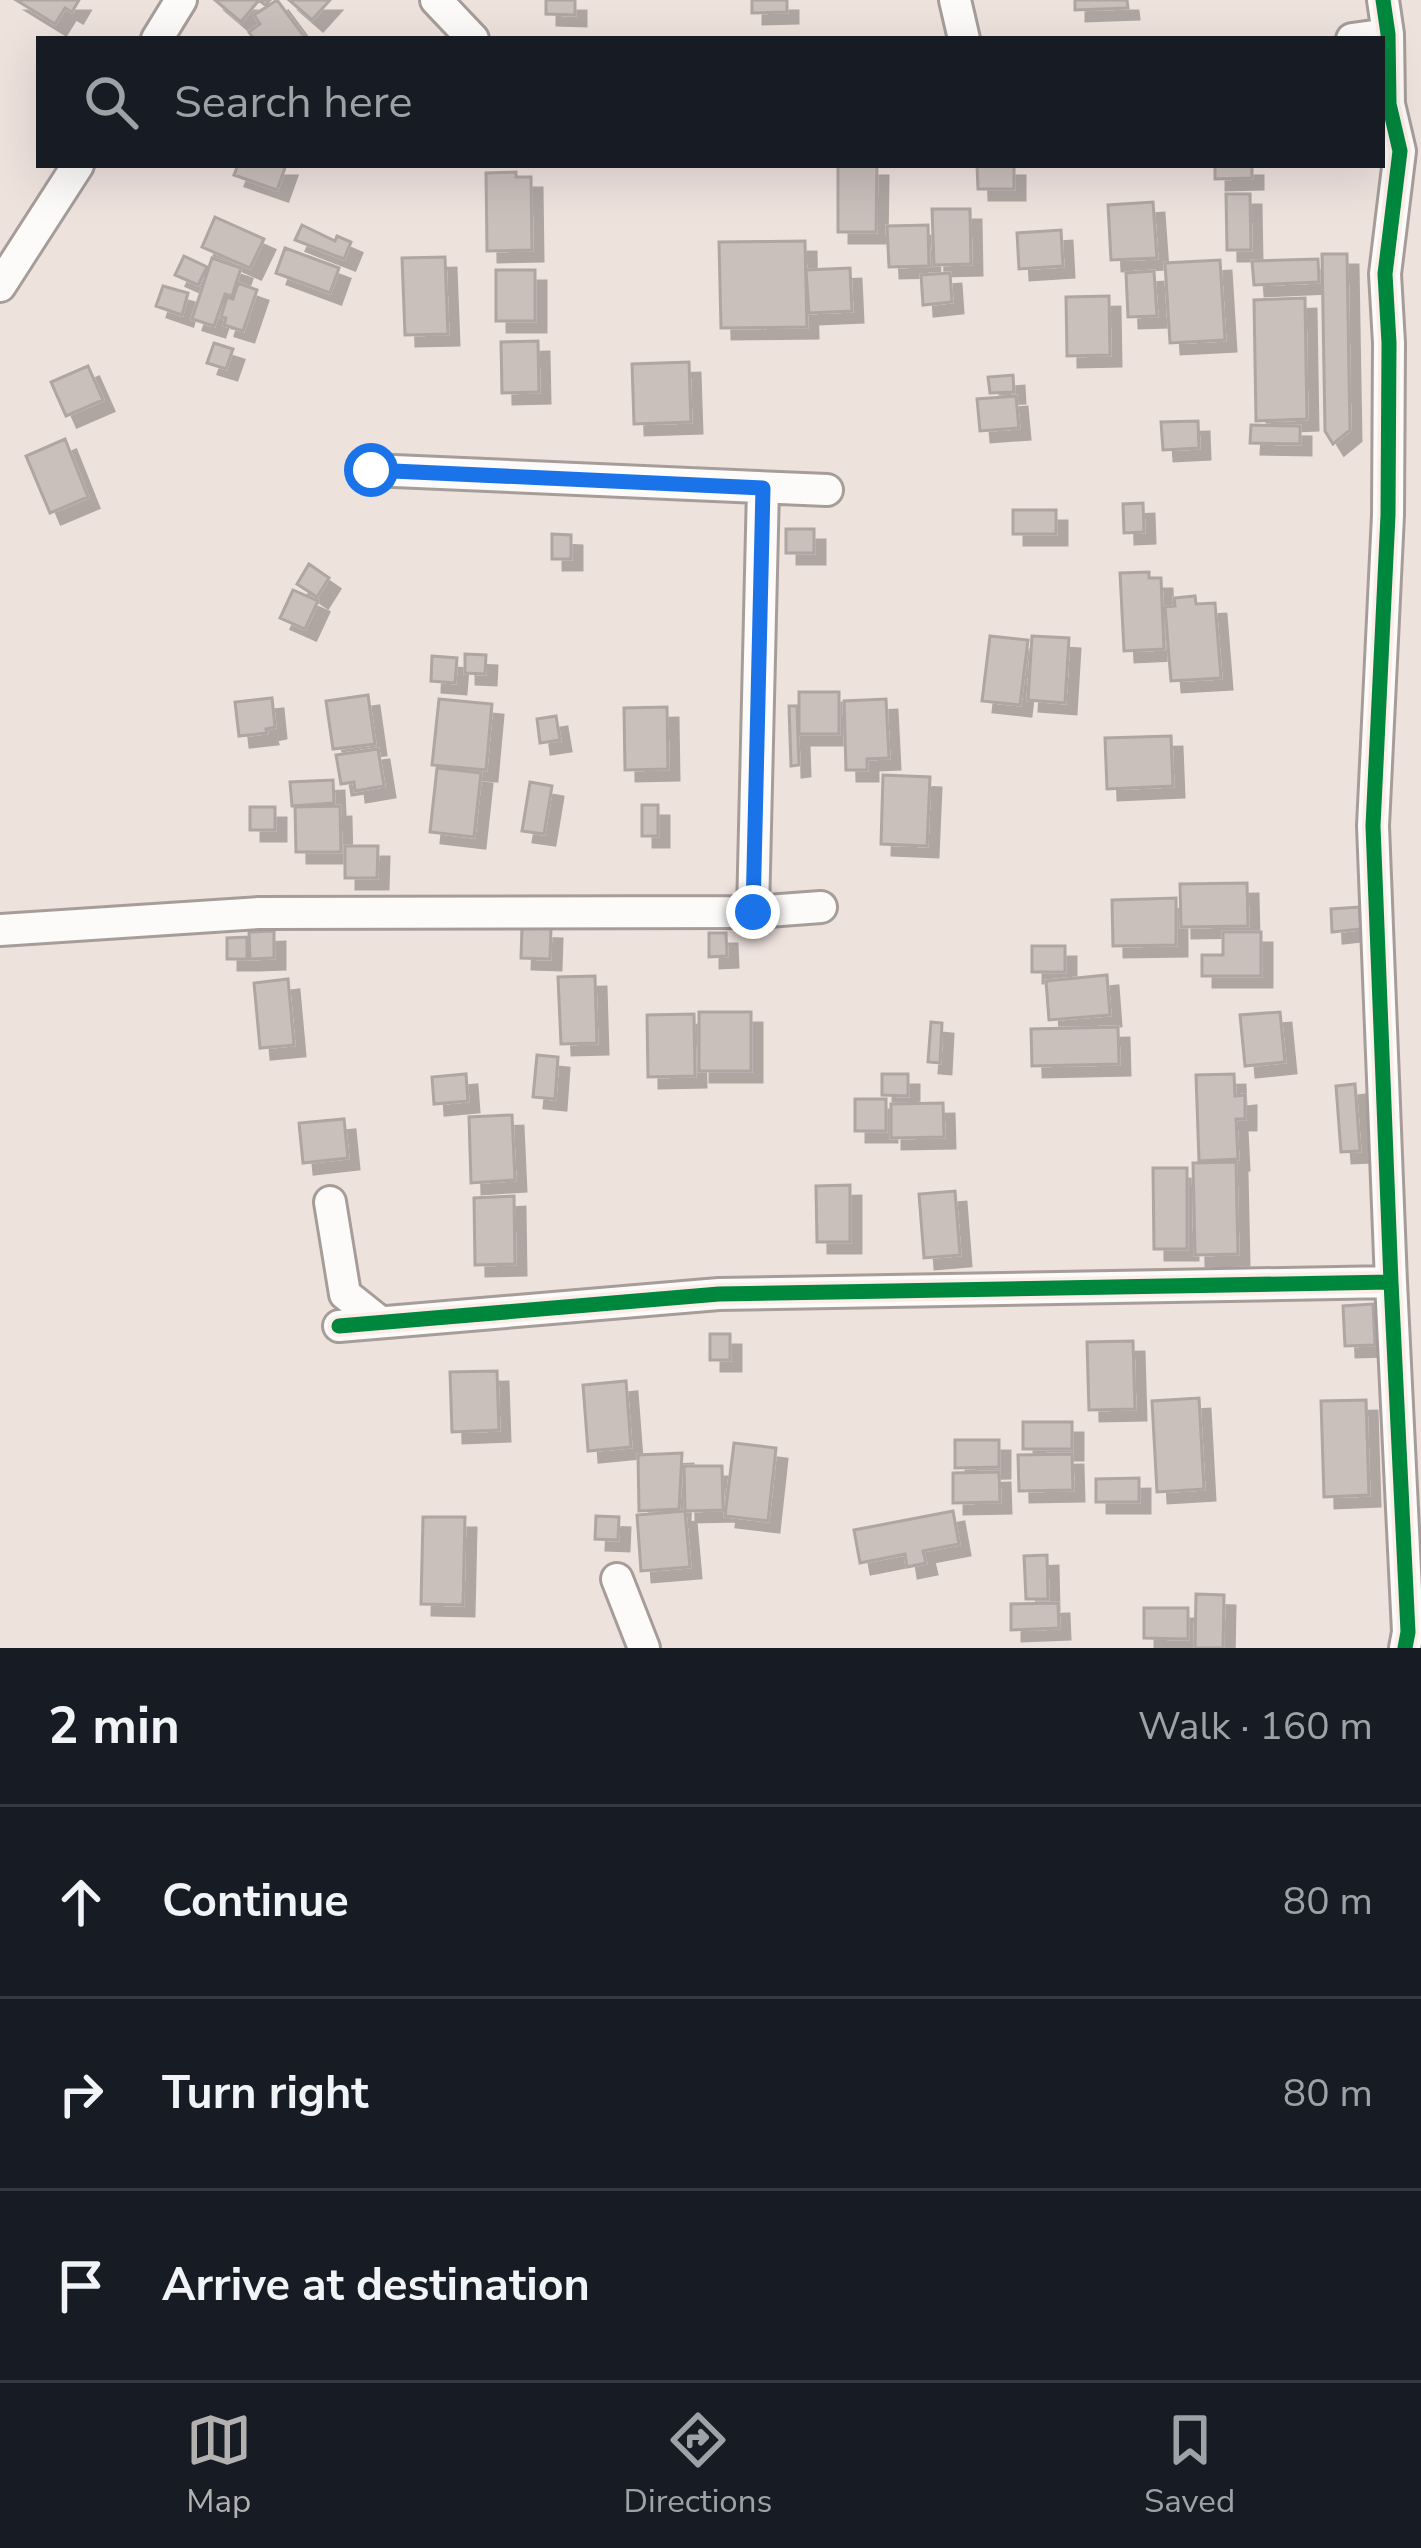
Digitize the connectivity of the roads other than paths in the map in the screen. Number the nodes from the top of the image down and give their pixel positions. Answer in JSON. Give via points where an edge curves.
{"nodes":[{"id":1,"x":181,"y":0,"type":"edge"},
{"id":2,"x":436,"y":0,"type":"edge"},
{"id":3,"x":955,"y":0,"type":"edge"},
{"id":4,"x":1383,"y":0,"type":"edge"},
{"id":5,"x":1388,"y":34,"type":"junction"},
{"id":6,"x":159,"y":36,"type":"edge"},
{"id":7,"x":469,"y":36,"type":"edge"},
{"id":8,"x":963,"y":36,"type":"edge"},
{"id":9,"x":1374,"y":36,"type":"edge"},
{"id":10,"x":76,"y":168,"type":"edge"},
{"id":11,"x":0,"y":286,"type":"edge"},
{"id":12,"x":371,"y":470,"type":"dead end"},
{"id":13,"x":763,"y":488,"type":"junction"},
{"id":14,"x":827,"y":490,"type":"dead end"},
{"id":15,"x":821,"y":907,"type":"dead end"},
{"id":16,"x":753,"y":912,"type":"junction"},
{"id":17,"x":0,"y":930,"type":"edge"},
{"id":18,"x":330,"y":1202,"type":"dead end"},
{"id":19,"x":1391,"y":1282,"type":"junction"},
{"id":20,"x":380,"y":1322,"type":"junction"},
{"id":21,"x":339,"y":1326,"type":"dead end"},
{"id":22,"x":617,"y":1579,"type":"dead end"},
{"id":23,"x":644,"y":1648,"type":"edge"},
{"id":24,"x":1405,"y":1648,"type":"edge"}],
"edges":[{"from":1,"to":6,"type":"street"},
{"from":2,"to":7,"type":"street"},
{"from":3,"to":8,"type":"street"},
{"from":4,"to":5,"type":"street"},
{"from":5,"to":9,"type":"street"},
{"from":5,"to":19,"type":"street","via":[[1389,104],[1400,151],[1384,274],[1388,515],[1373,826]]},
{"from":10,"to":11,"type":"street"},
{"from":12,"to":13,"type":"street"},
{"from":13,"to":14,"type":"street"},
{"from":13,"to":16,"type":"street"},
{"from":15,"to":16,"type":"street"},
{"from":16,"to":17,"type":"street","via":[[260,914]]},
{"from":18,"to":20,"type":"street","via":[[345,1294]]},
{"from":19,"to":20,"type":"street","via":[[719,1294]]},
{"from":19,"to":24,"type":"street"},
{"from":20,"to":21,"type":"street"},
{"from":22,"to":23,"type":"street"}]}
